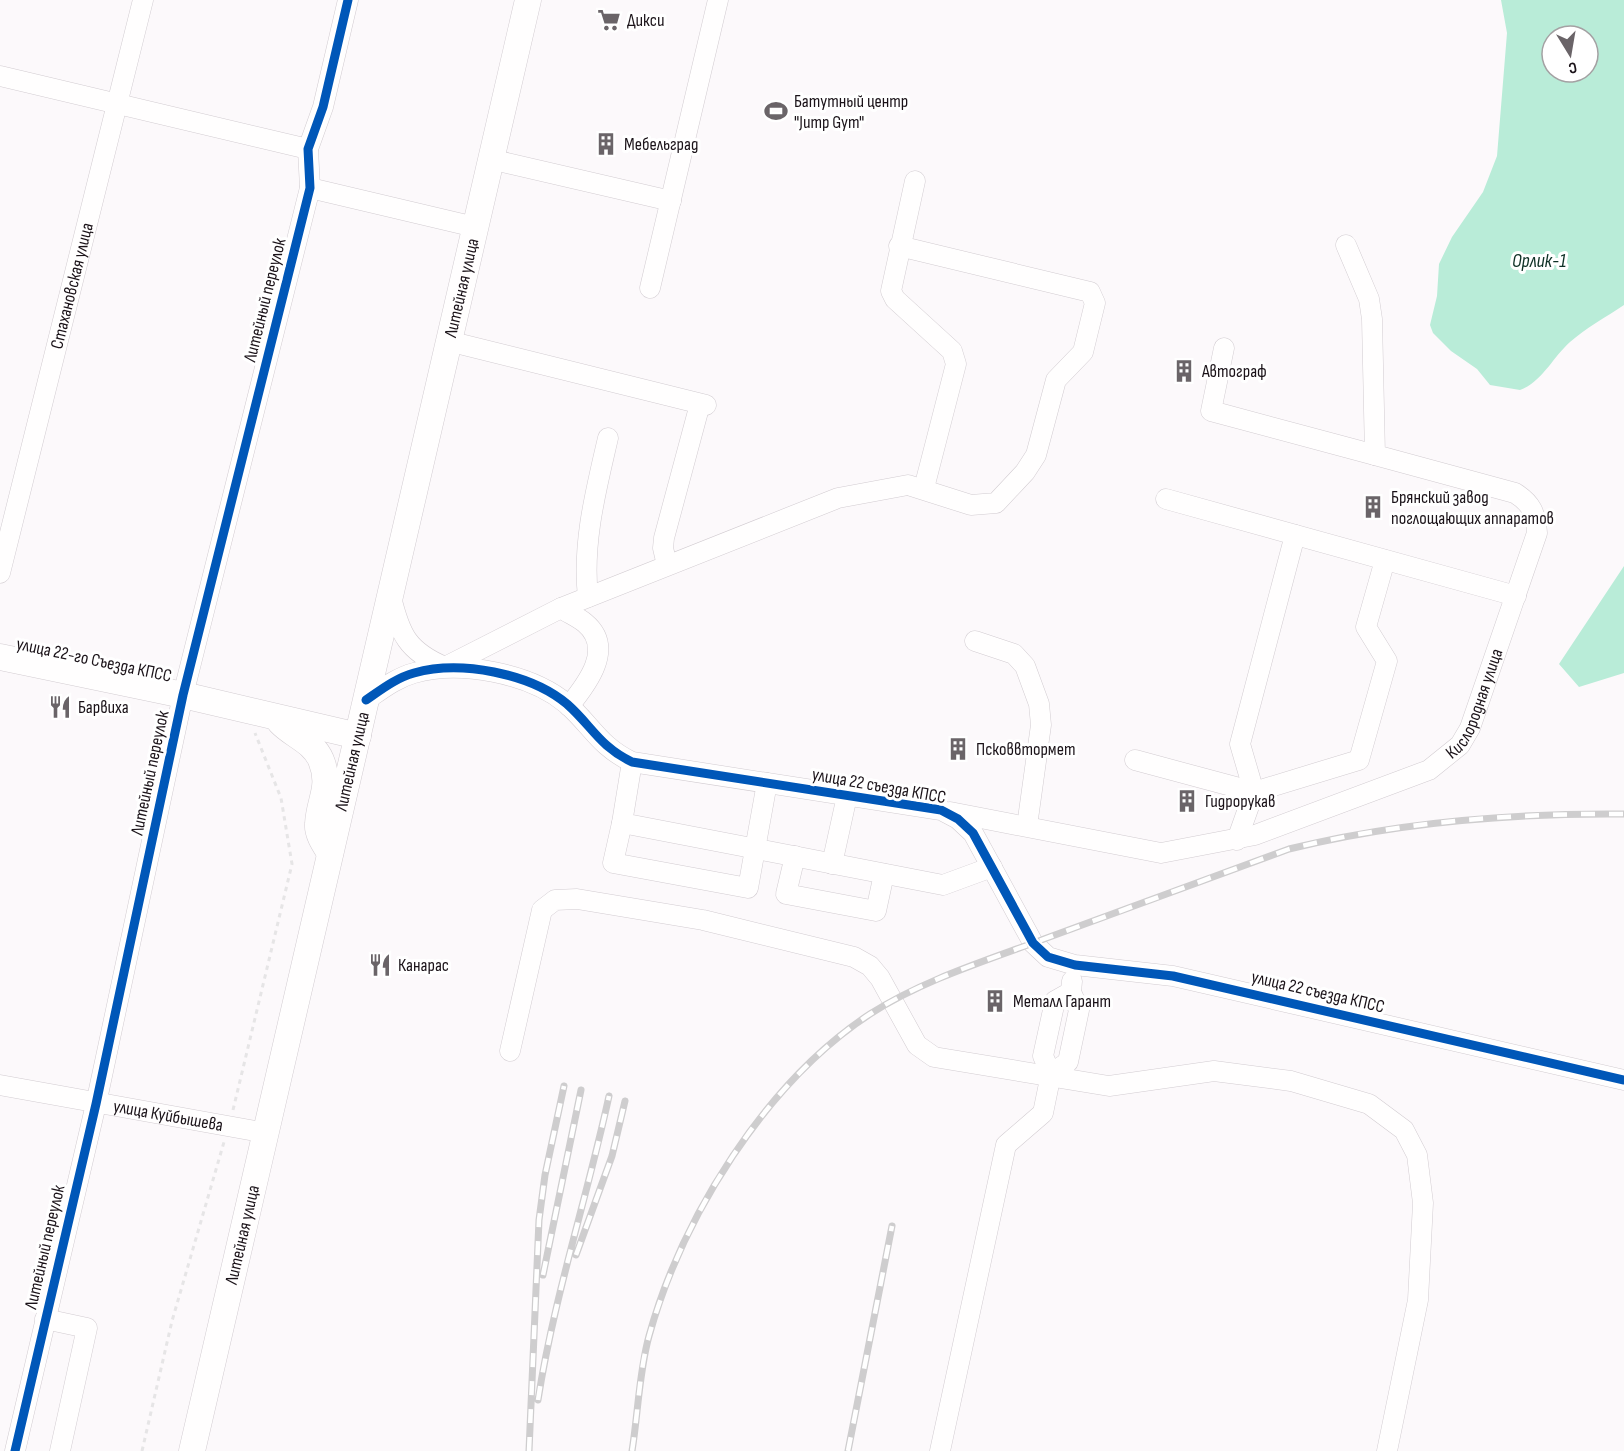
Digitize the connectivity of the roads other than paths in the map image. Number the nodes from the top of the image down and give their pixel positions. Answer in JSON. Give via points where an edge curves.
{"nodes":[{"id":1,"x":143,"y":0,"type":"edge"},
{"id":2,"x":348,"y":0,"type":"edge"},
{"id":3,"x":528,"y":0,"type":"edge"},
{"id":4,"x":718,"y":0,"type":"edge"},
{"id":5,"x":0,"y":76,"type":"edge"},
{"id":6,"x":118,"y":103,"type":"junction"},
{"id":7,"x":308,"y":149,"type":"junction"},
{"id":8,"x":490,"y":159,"type":"junction"},
{"id":9,"x":915,"y":181,"type":"dead end"},
{"id":10,"x":310,"y":188,"type":"junction"},
{"id":11,"x":671,"y":201,"type":"junction"},
{"id":12,"x":475,"y":227,"type":"junction"},
{"id":13,"x":1346,"y":244,"type":"dead end"},
{"id":14,"x":899,"y":246,"type":"junction"},
{"id":15,"x":650,"y":288,"type":"dead end"},
{"id":16,"x":448,"y":341,"type":"junction"},
{"id":17,"x":1224,"y":348,"type":"dead end"},
{"id":18,"x":608,"y":438,"type":"dead end"},
{"id":19,"x":1375,"y":455,"type":"junction"},
{"id":20,"x":924,"y":488,"type":"junction"},
{"id":21,"x":1166,"y":500,"type":"dead end"},
{"id":22,"x":1295,"y":535,"type":"junction"},
{"id":23,"x":1385,"y":560,"type":"junction"},
{"id":24,"x":667,"y":565,"type":"junction"},
{"id":25,"x":0,"y":573,"type":"edge"},
{"id":26,"x":1515,"y":596,"type":"junction"},
{"id":27,"x":391,"y":597,"type":"junction"},
{"id":28,"x":588,"y":597,"type":"junction"},
{"id":29,"x":561,"y":608,"type":"junction"},
{"id":30,"x":975,"y":641,"type":"dead end"},
{"id":31,"x":0,"y":657,"type":"edge"},
{"id":32,"x":444,"y":667,"type":"junction"},
{"id":33,"x":183,"y":695,"type":"junction"},
{"id":34,"x":366,"y":700,"type":"junction"},
{"id":35,"x":569,"y":706,"type":"junction"},
{"id":36,"x":265,"y":714,"type":"junction"},
{"id":37,"x":358,"y":736,"type":"junction"},
{"id":38,"x":1135,"y":760,"type":"dead end"},
{"id":39,"x":632,"y":762,"type":"junction"},
{"id":40,"x":767,"y":783,"type":"junction"},
{"id":41,"x":1254,"y":792,"type":"junction"},
{"id":42,"x":847,"y":796,"type":"junction"},
{"id":43,"x":941,"y":810,"type":"junction"},
{"id":44,"x":622,"y":823,"type":"junction"},
{"id":45,"x":1027,"y":826,"type":"junction"},
{"id":46,"x":1237,"y":840,"type":"junction"},
{"id":47,"x":755,"y":849,"type":"junction"},
{"id":48,"x":330,"y":853,"type":"junction"},
{"id":49,"x":795,"y":856,"type":"junction"},
{"id":50,"x":832,"y":864,"type":"junction"},
{"id":51,"x":992,"y":867,"type":"junction"},
{"id":52,"x":884,"y":874,"type":"junction"},
{"id":53,"x":1075,"y":966,"type":"junction"},
{"id":54,"x":510,"y":1051,"type":"dead end"},
{"id":55,"x":1051,"y":1074,"type":"junction"},
{"id":56,"x":1624,"y":1080,"type":"edge"},
{"id":57,"x":0,"y":1085,"type":"edge"},
{"id":58,"x":96,"y":1104,"type":"junction"},
{"id":59,"x":266,"y":1133,"type":"junction"},
{"id":60,"x":45,"y":1319,"type":"junction"},
{"id":61,"x":15,"y":1451,"type":"edge"},
{"id":62,"x":60,"y":1451,"type":"edge"},
{"id":63,"x":192,"y":1451,"type":"edge"},
{"id":64,"x":940,"y":1451,"type":"edge"},
{"id":65,"x":1387,"y":1451,"type":"edge"}],
"edges":[{"from":1,"to":6,"type":"street","name":"Стахановская улица"},
{"from":2,"to":7,"type":"street","name":"Литейный переулок","via":[[323,107]]},
{"from":3,"to":8,"type":"main road","name":"Литейная улица"},
{"from":4,"to":11,"type":"street"},
{"from":5,"to":6,"type":"street"},
{"from":6,"to":7,"type":"street"},
{"from":6,"to":25,"type":"street","name":"Стахановская улица"},
{"from":7,"to":10,"type":"street","name":"Литейный переулок"},
{"from":8,"to":11,"type":"street"},
{"from":8,"to":12,"type":"main road","name":"Литейная улица"},
{"from":9,"to":14,"type":"street"},
{"from":10,"to":12,"type":"street"},
{"from":10,"to":33,"type":"street","name":"Литейный переулок"},
{"from":11,"to":15,"type":"street"},
{"from":12,"to":16,"type":"main road","name":"Литейная улица"},
{"from":13,"to":19,"type":"street","via":[[1369,299],[1372,318]]},
{"from":14,"to":20,"type":"street","via":[[891,291],[895,300],[952,351],[956,364]]},
{"from":14,"to":20,"type":"street","via":[[1090,292],[1095,303],[1083,352],[1056,380],[1036,455],[996,504],[971,505]]},
{"from":16,"to":24,"type":"street","via":[[703,404],[664,538]]},
{"from":16,"to":27,"type":"main road","name":"Литейная улица"},
{"from":17,"to":19,"type":"street","via":[[1211,411]]},
{"from":18,"to":28,"type":"street","via":[[590,520]]},
{"from":19,"to":26,"type":"street","name":"Кислородная улица","via":[[1515,493],[1526,500],[1536,519],[1537,533]]},
{"from":20,"to":24,"type":"street","via":[[900,486],[838,498]]},
{"from":21,"to":22,"type":"street"},
{"from":22,"to":23,"type":"street"},
{"from":22,"to":41,"type":"street","via":[[1240,744]]},
{"from":23,"to":26,"type":"street"},
{"from":23,"to":41,"type":"street","via":[[1366,627],[1387,662],[1359,760]]},
{"from":24,"to":28,"type":"street"},
{"from":26,"to":46,"type":"street","name":"Кислородная улица","via":[[1470,728],[1448,757],[1429,770]]},
{"from":27,"to":32,"type":"street","via":[[404,638],[425,659]]},
{"from":27,"to":34,"type":"main road","name":"Литейная улица"},
{"from":28,"to":29,"type":"street"},
{"from":29,"to":32,"type":"street"},
{"from":29,"to":35,"type":"street","via":[[586,624],[597,637],[598,653],[591,678]]},
{"from":30,"to":45,"type":"street","via":[[1014,654],[1024,666],[1039,704],[1041,725]]},
{"from":31,"to":33,"type":"main road","name":"улица 22-го Съезда КПСС"},
{"from":32,"to":34,"type":"street","name":"улица 22 съезда КПСС","via":[[392,681]]},
{"from":32,"to":35,"type":"street","name":"улица 22 съезда КПСС","via":[[528,681],[552,692]]},
{"from":33,"to":36,"type":"main road","name":"улица 22-го Съезда КПСС"},
{"from":33,"to":58,"type":"street","name":"Литейный переулок"},
{"from":34,"to":37,"type":"main road","name":"Литейная улица"},
{"from":35,"to":39,"type":"street","name":"улица 22 съезда КПСС","via":[[602,744]]},
{"from":36,"to":37,"type":"main road","name":"улица 22-го Съезда КПСС"},
{"from":36,"to":48,"type":"main road","via":[[310,744],[321,760],[326,793],[317,825]]},
{"from":37,"to":48,"type":"main road","name":"Литейная улица"},
{"from":38,"to":41,"type":"street"},
{"from":39,"to":40,"type":"street","name":"улица 22 съезда КПСС"},
{"from":39,"to":44,"type":"street"},
{"from":40,"to":42,"type":"street","name":"улица 22 съезда КПСС"},
{"from":40,"to":47,"type":"street"},
{"from":41,"to":46,"type":"street"},
{"from":42,"to":43,"type":"street","name":"улица 22 съезда КПСС"},
{"from":42,"to":50,"type":"street"},
{"from":43,"to":45,"type":"street","name":"Кислородная улица"},
{"from":43,"to":51,"type":"street","name":"улица 22 съезда КПСС","via":[[966,826]]},
{"from":44,"to":47,"type":"street"},
{"from":44,"to":47,"type":"street","via":[[613,863],[748,888]]},
{"from":45,"to":46,"type":"street","name":"Кислородная улица","via":[[1161,853]]},
{"from":47,"to":49,"type":"street"},
{"from":48,"to":59,"type":"main road","name":"Литейная улица"},
{"from":49,"to":50,"type":"street"},
{"from":49,"to":52,"type":"street","via":[[786,894],[876,911]]},
{"from":50,"to":52,"type":"street"},
{"from":51,"to":52,"type":"street","via":[[943,885]]},
{"from":51,"to":53,"type":"street","name":"улица 22 съезда КПСС","via":[[1033,943],[1048,957]]},
{"from":53,"to":55,"type":"street","via":[[1071,992],[1055,1001],[1043,1056]]},
{"from":53,"to":56,"type":"street","name":"улица 22 съезда КПСС","via":[[1173,976]]},
{"from":54,"to":55,"type":"street","via":[[542,910],[555,900],[577,899],[703,920],[854,957],[870,966],[880,978],[917,1045],[934,1057]]},
{"from":55,"to":64,"type":"street","via":[[1043,1113],[1006,1144]]},
{"from":55,"to":65,"type":"street","via":[[1108,1086],[1214,1071],[1291,1081],[1369,1104],[1404,1130],[1417,1155],[1423,1203],[1418,1300]]},
{"from":57,"to":58,"type":"street","name":"улица Куйбышева"},
{"from":58,"to":59,"type":"street","name":"улица Куйбышева"},
{"from":58,"to":60,"type":"street","name":"Литейный переулок"},
{"from":59,"to":63,"type":"main road","name":"Литейная улица"},
{"from":60,"to":61,"type":"street","name":"Литейный переулок"},
{"from":60,"to":62,"type":"street","via":[[87,1328]]}]}
